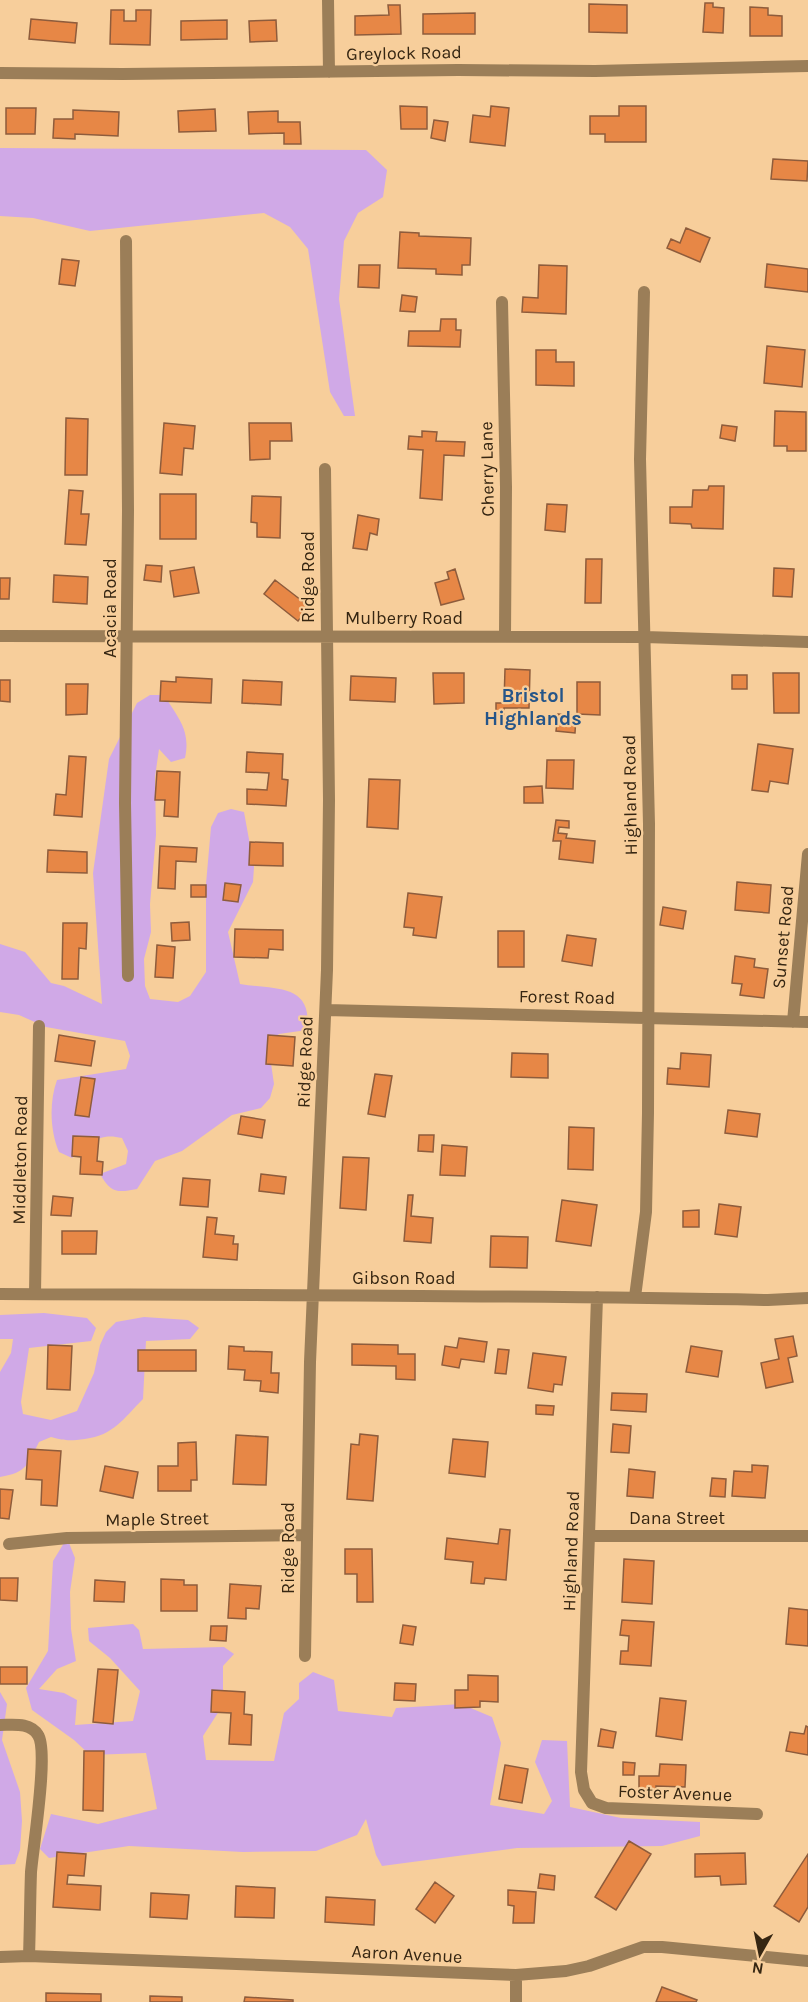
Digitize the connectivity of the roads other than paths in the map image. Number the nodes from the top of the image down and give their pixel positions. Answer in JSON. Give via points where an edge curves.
{"nodes":[{"id":1,"x":328,"y":0,"type":"edge"},
{"id":2,"x":808,"y":66,"type":"edge"},
{"id":3,"x":328,"y":72,"type":"junction"},
{"id":4,"x":0,"y":73,"type":"edge"},
{"id":5,"x":126,"y":241,"type":"dead end"},
{"id":6,"x":644,"y":292,"type":"dead end"},
{"id":7,"x":502,"y":302,"type":"dead end"},
{"id":8,"x":326,"y":469,"type":"dead end"},
{"id":9,"x":128,"y":635,"type":"junction"},
{"id":10,"x":0,"y":636,"type":"edge"},
{"id":11,"x":327,"y":636,"type":"junction"},
{"id":12,"x":505,"y":636,"type":"junction"},
{"id":13,"x":645,"y":637,"type":"junction"},
{"id":14,"x":808,"y":642,"type":"edge"},
{"id":15,"x":808,"y":854,"type":"edge"},
{"id":16,"x":128,"y":976,"type":"dead end"},
{"id":17,"x":326,"y":1010,"type":"junction"},
{"id":18,"x":648,"y":1017,"type":"junction"},
{"id":19,"x":793,"y":1022,"type":"junction"},
{"id":20,"x":808,"y":1022,"type":"edge"},
{"id":21,"x":39,"y":1026,"type":"dead end"},
{"id":22,"x":0,"y":1294,"type":"edge"},
{"id":23,"x":35,"y":1294,"type":"junction"},
{"id":24,"x":313,"y":1295,"type":"junction"},
{"id":25,"x":597,"y":1297,"type":"junction"},
{"id":26,"x":635,"y":1298,"type":"junction"},
{"id":27,"x":808,"y":1298,"type":"edge"},
{"id":28,"x":306,"y":1535,"type":"junction"},
{"id":29,"x":590,"y":1536,"type":"junction"},
{"id":30,"x":808,"y":1536,"type":"edge"},
{"id":31,"x":9,"y":1544,"type":"dead end"},
{"id":32,"x":305,"y":1656,"type":"dead end"},
{"id":33,"x":0,"y":1725,"type":"edge"},
{"id":34,"x":592,"y":1803,"type":"joint"},
{"id":35,"x":757,"y":1814,"type":"dead end"},
{"id":36,"x":0,"y":1956,"type":"edge"},
{"id":37,"x":29,"y":1956,"type":"junction"},
{"id":38,"x":808,"y":1961,"type":"edge"},
{"id":39,"x":516,"y":1976,"type":"junction"},
{"id":40,"x":516,"y":2002,"type":"edge"}],
"edges":[{"from":1,"to":3,"type":"street"},
{"from":2,"to":3,"type":"street","name":"Greylock Road"},
{"from":3,"to":4,"type":"street","name":"Greylock Road"},
{"from":5,"to":9,"type":"street","name":"Acacia Road"},
{"from":6,"to":13,"type":"street","name":"Highland Road","via":[[640,459]]},
{"from":7,"to":12,"type":"street","name":"Cherry Lane","via":[[507,487]]},
{"from":8,"to":11,"type":"street","name":"Ridge Road"},
{"from":9,"to":10,"type":"street","name":"Mulberry Road"},
{"from":9,"to":11,"type":"street","name":"Mulberry Road"},
{"from":9,"to":16,"type":"street","name":"Acacia Road","via":[[125,803]]},
{"from":11,"to":12,"type":"street","name":"Mulberry Road"},
{"from":11,"to":17,"type":"street","name":"Ridge Road"},
{"from":12,"to":13,"type":"street","name":"Mulberry Road"},
{"from":13,"to":14,"type":"street","name":"Mulberry Road"},
{"from":13,"to":18,"type":"street","name":"Highland Road"},
{"from":15,"to":19,"type":"street","name":"Sunset Road"},
{"from":17,"to":18,"type":"street","name":"Forest Road"},
{"from":17,"to":24,"type":"street","name":"Ridge Road"},
{"from":18,"to":19,"type":"street","name":"Forest Road"},
{"from":18,"to":26,"type":"street","name":"Highland Road","via":[[646,1212]]},
{"from":19,"to":20,"type":"street","name":"Forest Road"},
{"from":21,"to":23,"type":"street","name":"Middleton Road"},
{"from":22,"to":23,"type":"street","name":"Gibson Road"},
{"from":23,"to":24,"type":"street","name":"Gibson Road"},
{"from":24,"to":25,"type":"street","name":"Gibson Road"},
{"from":24,"to":28,"type":"street","name":"Ridge Road"},
{"from":25,"to":26,"type":"street","name":"Gibson Road"},
{"from":25,"to":29,"type":"street","name":"Highland Road"},
{"from":26,"to":27,"type":"street","name":"Gibson Road"},
{"from":28,"to":31,"type":"street","name":"Maple Street","via":[[68,1538]]},
{"from":28,"to":32,"type":"street","name":"Ridge Road"},
{"from":29,"to":30,"type":"street","name":"Dana Street"},
{"from":29,"to":34,"type":"street","name":"Highland Road","via":[[581,1772],[584,1790]]},
{"from":33,"to":37,"type":"street","via":[[30,1728],[42,1743],[31,1873]]},
{"from":34,"to":35,"type":"street","name":"Foster Avenue","via":[[606,1808]]},
{"from":36,"to":37,"type":"street","name":"Aaron Avenue"},
{"from":37,"to":39,"type":"street","name":"Aaron Avenue"},
{"from":38,"to":39,"type":"street","name":"Aaron Avenue","via":[[643,1947],[589,1966]]},
{"from":39,"to":40,"type":"street"}]}
